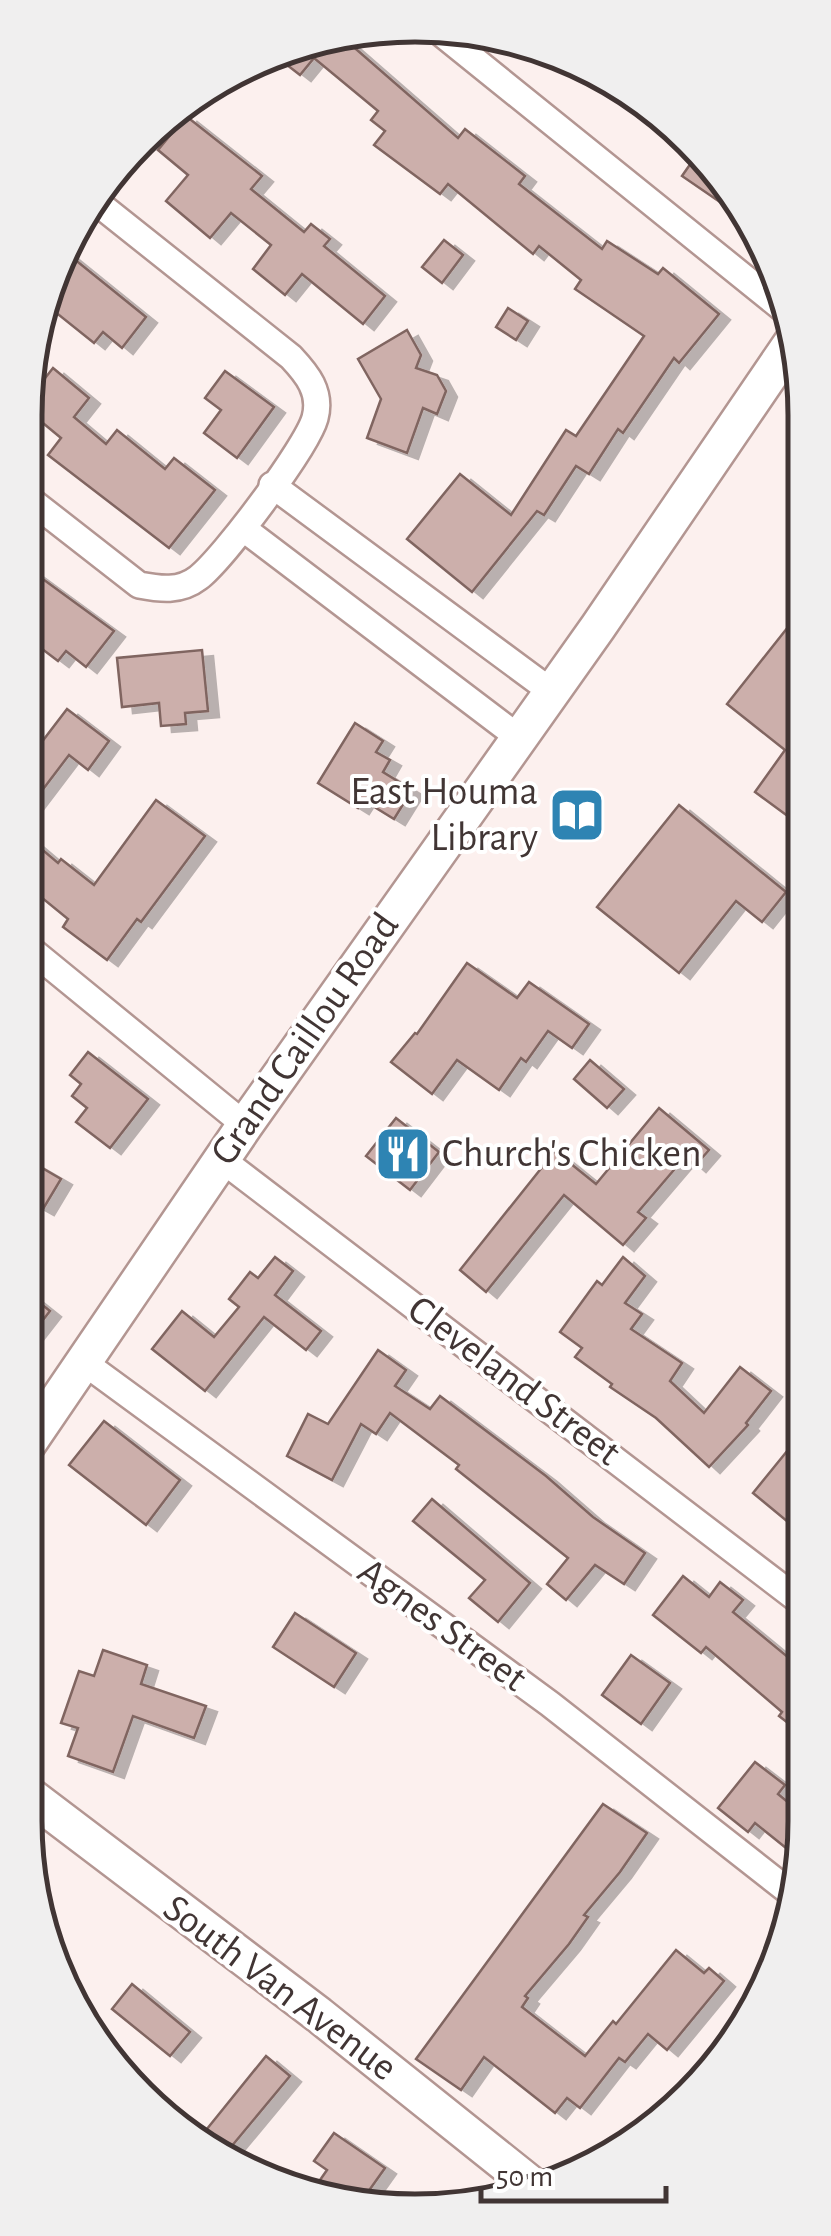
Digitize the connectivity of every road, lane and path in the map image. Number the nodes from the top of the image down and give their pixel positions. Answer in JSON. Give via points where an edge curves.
{"nodes":[{"id":1,"x":456,"y":45,"type":"edge"},
{"id":2,"x":105,"y":209,"type":"edge"},
{"id":3,"x":770,"y":298,"type":"edge"},
{"id":4,"x":783,"y":355,"type":"edge"},
{"id":5,"x":272,"y":486,"type":"junction"},
{"id":6,"x":42,"y":510,"type":"edge"},
{"id":7,"x":244,"y":529,"type":"junction"},
{"id":8,"x":552,"y":692,"type":"junction"},
{"id":9,"x":518,"y":737,"type":"junction"},
{"id":10,"x":42,"y":960,"type":"edge"},
{"id":11,"x":245,"y":1125,"type":"junction"},
{"id":12,"x":222,"y":1159,"type":"junction"},
{"id":13,"x":82,"y":1362,"type":"junction"},
{"id":14,"x":42,"y":1422,"type":"edge"},
{"id":15,"x":788,"y":1591,"type":"edge"},
{"id":16,"x":42,"y":1805,"type":"edge"},
{"id":17,"x":782,"y":1886,"type":"edge"},
{"id":18,"x":523,"y":2178,"type":"edge"}],
"edges":[{"from":1,"to":3,"type":"street"},
{"from":2,"to":5,"type":"street","via":[[310,376],[316,417]]},
{"from":4,"to":8,"type":"main road","name":"Grand Caillou Road"},
{"from":5,"to":7,"type":"street"},
{"from":5,"to":8,"type":"street"},
{"from":6,"to":7,"type":"street","via":[[121,573],[161,590],[197,580]]},
{"from":7,"to":9,"type":"street"},
{"from":8,"to":9,"type":"main road","name":"Grand Caillou Road"},
{"from":9,"to":11,"type":"main road","name":"Grand Caillou Road"},
{"from":10,"to":11,"type":"street"},
{"from":11,"to":12,"type":"main road","name":"Grand Caillou Road"},
{"from":12,"to":13,"type":"main road","name":"Grand Caillou Road"},
{"from":12,"to":15,"type":"street","name":"Cleveland Street"},
{"from":13,"to":14,"type":"main road","name":"Grand Caillou Road"},
{"from":13,"to":17,"type":"street","name":"Agnes Street","via":[[550,1704]]},
{"from":16,"to":18,"type":"main road","name":"South Van Avenue"}]}
